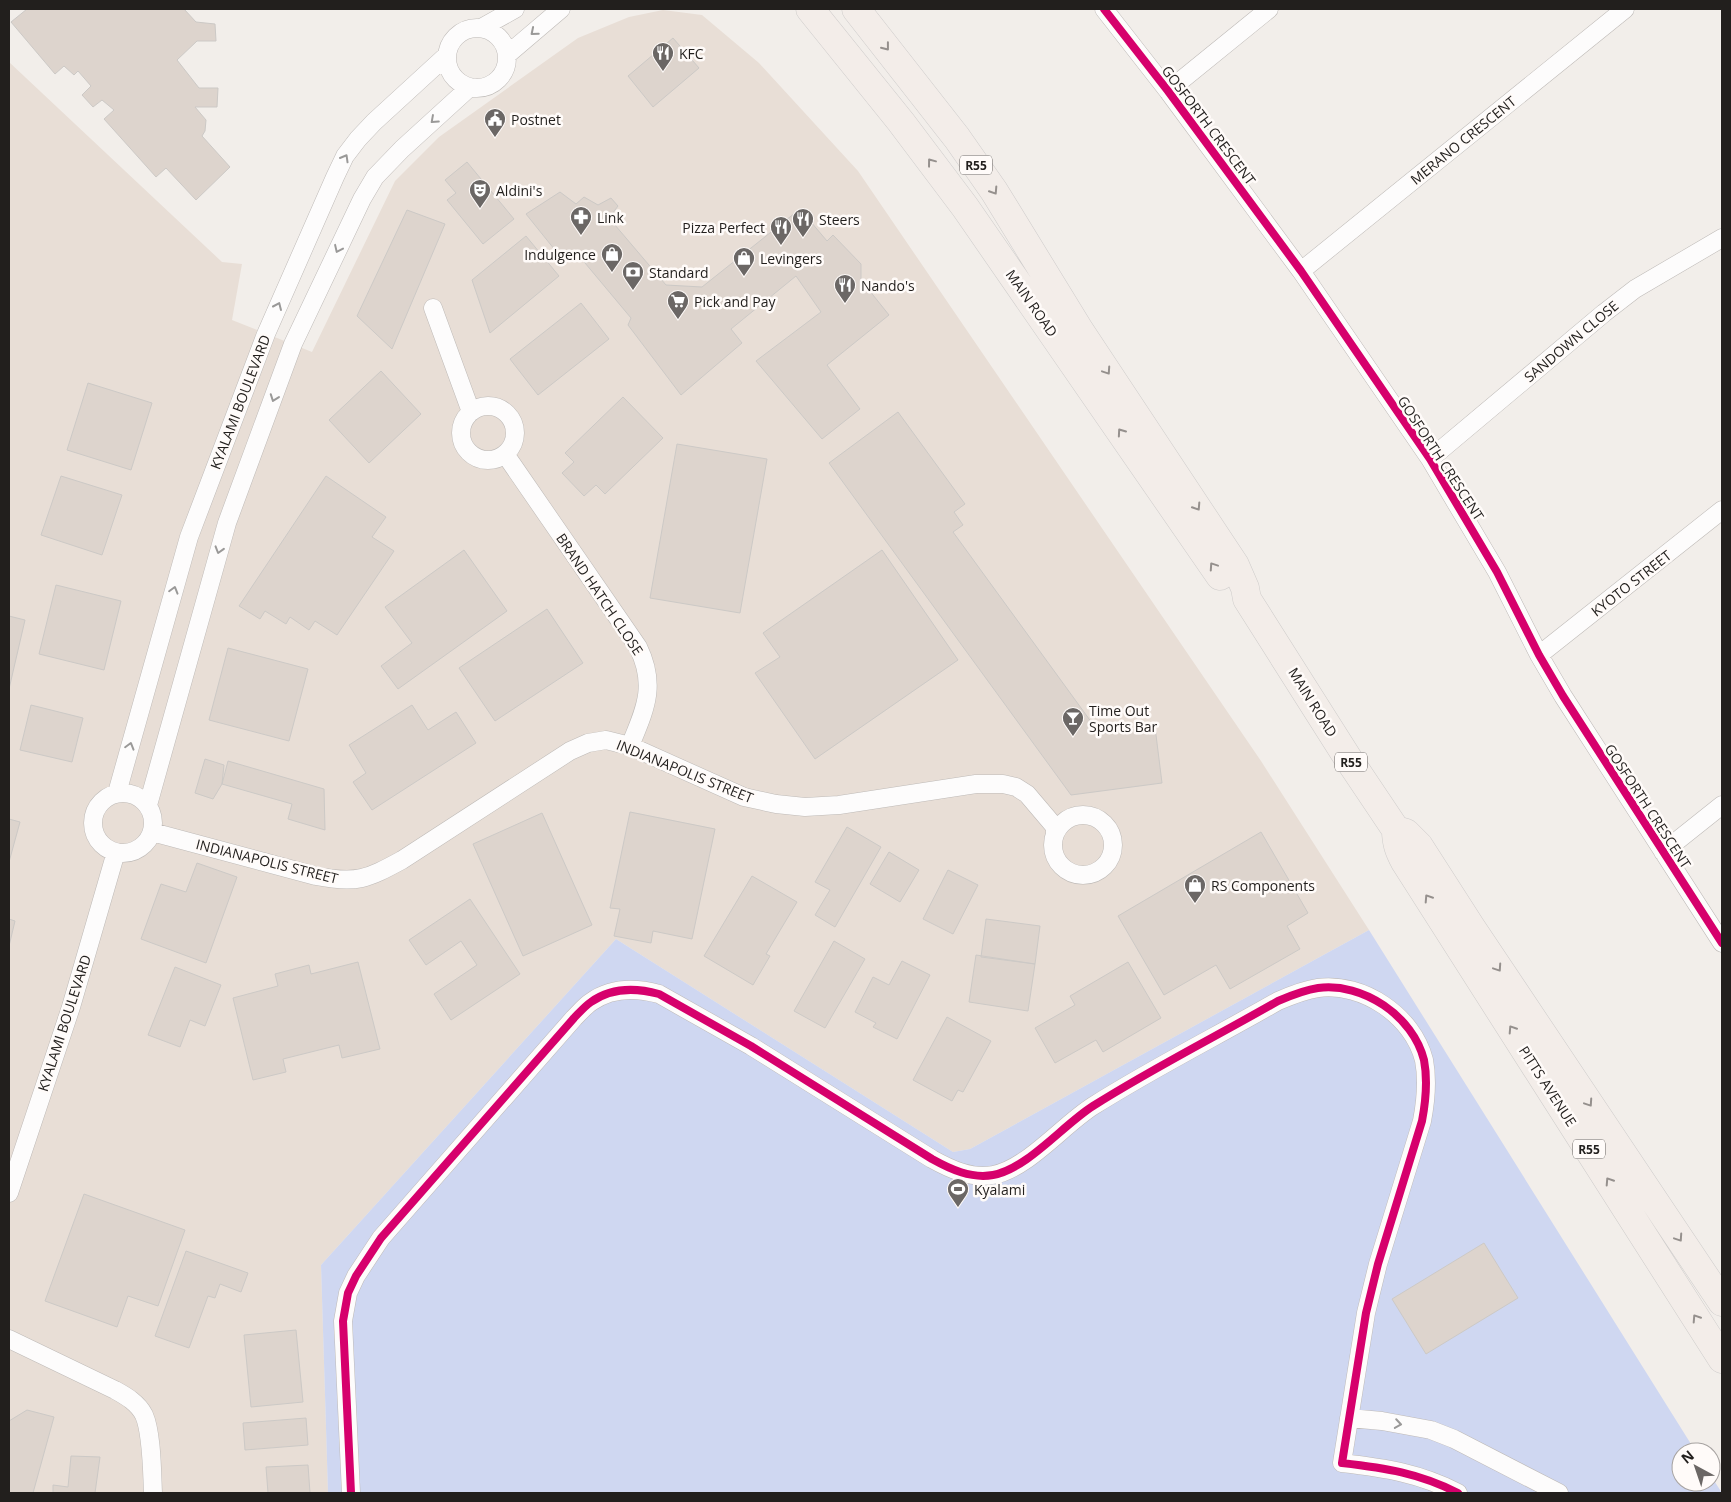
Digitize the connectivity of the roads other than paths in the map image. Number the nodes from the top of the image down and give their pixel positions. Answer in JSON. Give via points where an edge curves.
{"nodes":[{"id":1,"x":515,"y":9,"type":"edge"},
{"id":2,"x":561,"y":9,"type":"edge"},
{"id":3,"x":856,"y":9,"type":"edge"},
{"id":4,"x":1104,"y":9,"type":"edge"},
{"id":5,"x":1269,"y":9,"type":"edge"},
{"id":6,"x":1624,"y":9,"type":"edge"},
{"id":7,"x":812,"y":15,"type":"edge"},
{"id":8,"x":481,"y":28,"type":"junction"},
{"id":9,"x":507,"y":55,"type":"junction"},
{"id":10,"x":446,"y":56,"type":"junction"},
{"id":11,"x":470,"y":87,"type":"junction"},
{"id":12,"x":1168,"y":91,"type":"junction"},
{"id":13,"x":1722,"y":238,"type":"edge"},
{"id":14,"x":1301,"y":271,"type":"junction"},
{"id":15,"x":433,"y":308,"type":"dead end"},
{"id":16,"x":472,"y":412,"type":"junction"},
{"id":17,"x":505,"y":454,"type":"junction"},
{"id":18,"x":1430,"y":459,"type":"junction"},
{"id":19,"x":1722,"y":510,"type":"edge"},
{"id":20,"x":1247,"y":599,"type":"junction"},
{"id":21,"x":1539,"y":655,"type":"junction"},
{"id":22,"x":630,"y":746,"type":"junction"},
{"id":23,"x":116,"y":793,"type":"junction"},
{"id":24,"x":148,"y":805,"type":"junction"},
{"id":25,"x":1722,"y":805,"type":"edge"},
{"id":26,"x":152,"y":832,"type":"junction"},
{"id":27,"x":1055,"y":834,"type":"dead end"},
{"id":28,"x":116,"y":852,"type":"junction"},
{"id":29,"x":1663,"y":852,"type":"junction"},
{"id":30,"x":1463,"y":933,"type":"junction"},
{"id":31,"x":1722,"y":943,"type":"edge"},
{"id":32,"x":9,"y":1193,"type":"edge"},
{"id":33,"x":1722,"y":1302,"type":"edge"},
{"id":34,"x":9,"y":1339,"type":"edge"},
{"id":35,"x":1722,"y":1359,"type":"edge"},
{"id":36,"x":1349,"y":1418,"type":"junction"},
{"id":37,"x":153,"y":1493,"type":"edge"},
{"id":38,"x":350,"y":1493,"type":"edge"},
{"id":39,"x":1458,"y":1493,"type":"edge"},
{"id":40,"x":1558,"y":1493,"type":"edge"}],
"edges":[{"from":1,"to":8,"type":"street","name":"KYALAMI BOULEVARD"},
{"from":2,"to":9,"type":"street","one_way":true},
{"from":3,"to":20,"type":"main road","name":"MAIN ROAD","number":"R55","one_way":true,"via":[[957,138],[994,191],[1080,331],[1235,565]]},
{"from":4,"to":12,"type":"street","name":"GOSFORTH CRESCENT"},
{"from":5,"to":12,"type":"street"},
{"from":6,"to":14,"type":"street","name":"MERANO CRESCENT"},
{"from":20,"to":7,"type":"main road","name":"MAIN ROAD","number":"R55","one_way":true,"via":[[1232,592],[1225,583],[966,207]]},
{"from":8,"to":9,"type":"street","via":[[499,37]]},
{"from":8,"to":10,"type":"street","name":"KYALAMI BOULEVARD","via":[[471,28],[458,35]]},
{"from":9,"to":11,"type":"street","via":[[507,65],[496,82],[487,87]]},
{"from":10,"to":11,"type":"street","via":[[451,75]]},
{"from":23,"to":10,"type":"street","name":"KYALAMI BOULEVARD","one_way":true,"via":[[189,537],[266,334],[331,186],[345,156],[358,139]]},
{"from":11,"to":24,"type":"street","name":"KYALAMI BOULEVARD","one_way":true,"via":[[375,177],[293,344],[227,523]]},
{"from":12,"to":14,"type":"street","name":"GOSFORTH CRESCENT"},
{"from":13,"to":18,"type":"street","name":"SANDOWN CLOSE","via":[[1619,301]]},
{"from":14,"to":18,"type":"street","name":"GOSFORTH CRESCENT"},
{"from":15,"to":16,"type":"street"},
{"from":16,"to":17,"type":"street","via":[[487,406],[496,407],[509,416],[515,432]]},
{"from":16,"to":17,"type":"street","via":[[462,425],[461,434],[467,449],[473,455],[489,460]]},
{"from":17,"to":22,"type":"street","name":"BRAND HATCH CLOSE","via":[[646,662],[648,693]]},
{"from":18,"to":21,"type":"street","name":"GOSFORTH CRESCENT","via":[[1497,572]]},
{"from":19,"to":21,"type":"street","name":"KYOTO STREET"},
{"from":20,"to":30,"type":"main road","name":"MAIN ROAD","number":"R55","via":[[1396,830],[1406,833],[1419,846]]},
{"from":21,"to":29,"type":"street","name":"GOSFORTH CRESCENT"},
{"from":22,"to":26,"type":"street","name":"INDIANAPOLIS STREET","via":[[606,740],[570,751],[402,860],[356,880],[316,876]]},
{"from":22,"to":27,"type":"street","name":"INDIANAPOLIS STREET","via":[[744,797],[805,807],[839,805],[976,784],[1003,784],[1027,794],[1055,828]]},
{"from":23,"to":24,"type":"street","via":[[134,794]]},
{"from":23,"to":28,"type":"street","via":[[99,805],[93,825],[100,842]]},
{"from":24,"to":26,"type":"street","via":[[154,822]]},
{"from":25,"to":29,"type":"street"},
{"from":26,"to":28,"type":"street","via":[[148,840],[134,851]]},
{"from":28,"to":32,"type":"street","name":"KYALAMI BOULEVARD","via":[[71,1007]]},
{"from":29,"to":31,"type":"street","name":"GOSFORTH CRESCENT"},
{"from":30,"to":33,"type":"main road","name":"PITTS AVENUE","number":"R55","one_way":true},
{"from":35,"to":30,"type":"main road","name":"PITTS AVENUE","number":"R55","one_way":true},
{"from":34,"to":37,"type":"street","via":[[115,1390],[138,1406],[148,1428]]},
{"from":36,"to":38,"type":"street","via":[[1366,1313],[1426,1098],[1423,1059],[1414,1038],[1392,1011],[1376,999],[1360,992],[1320,988],[1278,1001],[1091,1107],[1007,1171],[993,1176],[978,1176],[949,1168],[932,1159],[751,1046],[660,994],[631,989],[608,993],[591,1002],[574,1018],[381,1238],[356,1276],[348,1293],[343,1322]]},
{"from":36,"to":39,"type":"street","via":[[1342,1463],[1409,1474]]},
{"from":36,"to":40,"type":"street","one_way":true,"via":[[1431,1430]]}]}
